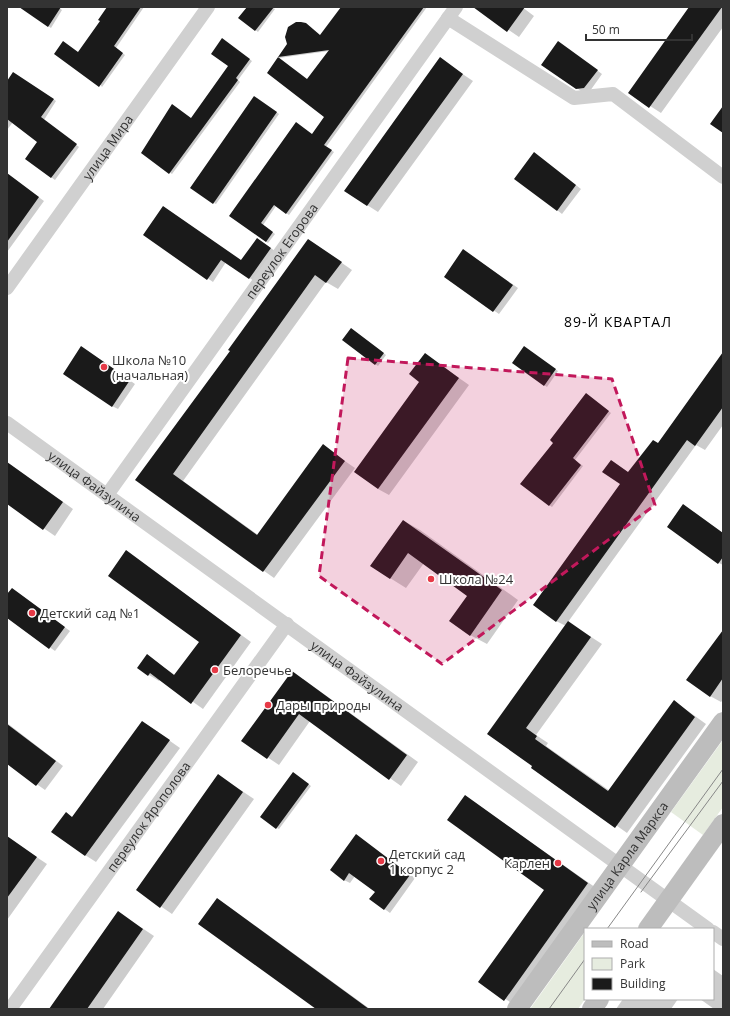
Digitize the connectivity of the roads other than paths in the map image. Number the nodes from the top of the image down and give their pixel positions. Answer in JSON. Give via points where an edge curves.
{"nodes":[{"id":1,"x":208,"y":7,"type":"edge"},
{"id":2,"x":452,"y":12,"type":"edge"},
{"id":3,"x":723,"y":178,"type":"edge"},
{"id":4,"x":7,"y":288,"type":"edge"},
{"id":5,"x":7,"y":423,"type":"edge"},
{"id":6,"x":107,"y":495,"type":"junction"},
{"id":7,"x":287,"y":624,"type":"junction"},
{"id":8,"x":723,"y":722,"type":"edge"},
{"id":9,"x":723,"y":824,"type":"edge"},
{"id":10,"x":620,"y":865,"type":"junction"},
{"id":11,"x":668,"y":900,"type":"junction"},
{"id":12,"x":649,"y":928,"type":"edge"},
{"id":13,"x":707,"y":928,"type":"edge"},
{"id":14,"x":714,"y":933,"type":"edge"},
{"id":15,"x":723,"y":939,"type":"edge"},
{"id":16,"x":598,"y":1000,"type":"edge"},
{"id":17,"x":10,"y":1009,"type":"edge"},
{"id":18,"x":517,"y":1009,"type":"edge"},
{"id":19,"x":592,"y":1009,"type":"edge"}],
"edges":[{"from":1,"to":4,"type":"street","name":"улица Мира"},
{"from":2,"to":3,"type":"street","via":[[574,98],[613,94]]},
{"from":2,"to":6,"type":"street","name":"переулок Егорова"},
{"from":5,"to":6,"type":"street","name":"улица Файзулина"},
{"from":6,"to":7,"type":"street","name":"улица Файзулина"},
{"from":7,"to":10,"type":"street","name":"улица Файзулина"},
{"from":7,"to":17,"type":"street","name":"переулок Ярополова"},
{"from":8,"to":10,"type":"main road","name":"улица Карла Маркса"},
{"from":9,"to":11,"type":"main road"},
{"from":10,"to":11,"type":"street","name":"улица Файзулина"},
{"from":10,"to":18,"type":"main road","name":"улица Карла Маркса"},
{"from":11,"to":12,"type":"main road"},
{"from":11,"to":13,"type":"street","name":"улица Файзулина"},
{"from":14,"to":15,"type":"street"},
{"from":16,"to":19,"type":"main road"}]}
